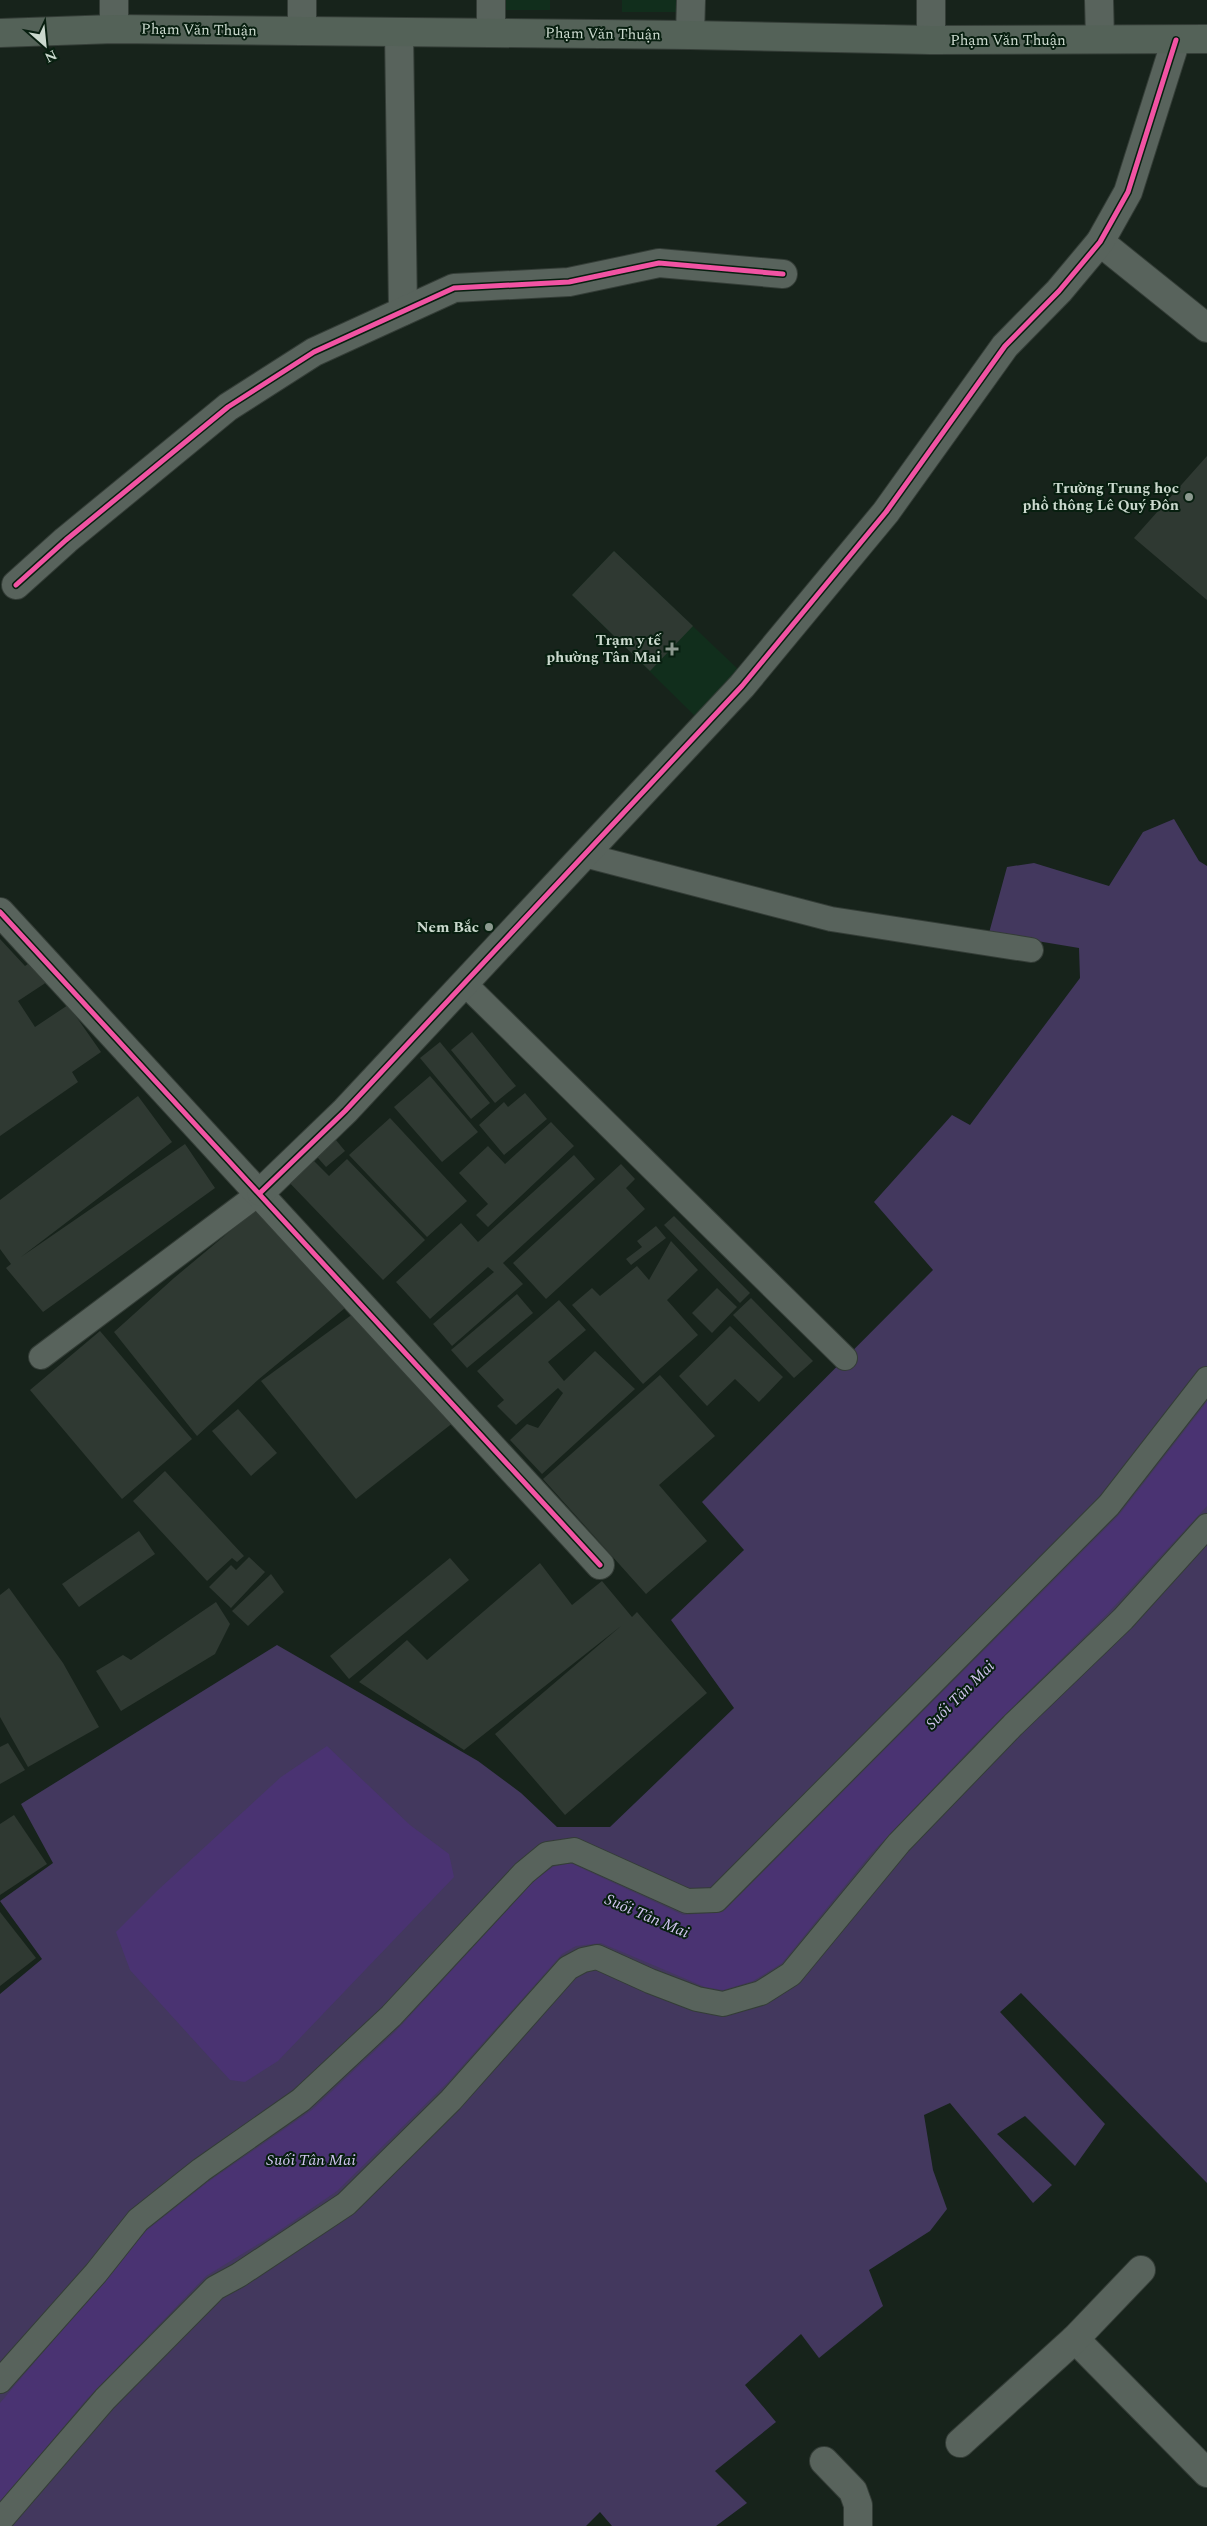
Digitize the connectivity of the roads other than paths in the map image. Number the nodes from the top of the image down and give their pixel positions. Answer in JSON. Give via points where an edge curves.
{"nodes":[{"id":1,"x":114,"y":0,"type":"edge"},
{"id":2,"x":302,"y":0,"type":"edge"},
{"id":3,"x":491,"y":0,"type":"edge"},
{"id":4,"x":691,"y":0,"type":"edge"},
{"id":5,"x":931,"y":0,"type":"edge"},
{"id":6,"x":1100,"y":0,"type":"edge"},
{"id":7,"x":114,"y":28,"type":"junction"},
{"id":8,"x":302,"y":31,"type":"junction"},
{"id":9,"x":400,"y":32,"type":"junction"},
{"id":10,"x":491,"y":32,"type":"junction"},
{"id":11,"x":0,"y":33,"type":"edge"},
{"id":12,"x":690,"y":35,"type":"junction"},
{"id":13,"x":1100,"y":39,"type":"junction"},
{"id":14,"x":1207,"y":39,"type":"edge"},
{"id":15,"x":931,"y":40,"type":"junction"},
{"id":16,"x":1176,"y":40,"type":"junction"},
{"id":17,"x":1100,"y":242,"type":"junction"},
{"id":18,"x":783,"y":274,"type":"dead end"},
{"id":19,"x":404,"y":311,"type":"junction"},
{"id":20,"x":1207,"y":328,"type":"edge"},
{"id":21,"x":16,"y":585,"type":"dead end"},
{"id":22,"x":584,"y":855,"type":"junction"},
{"id":23,"x":0,"y":912,"type":"edge"},
{"id":24,"x":1031,"y":950,"type":"dead end"},
{"id":25,"x":464,"y":983,"type":"junction"},
{"id":26,"x":261,"y":1192,"type":"junction"},
{"id":27,"x":41,"y":1357,"type":"dead end"},
{"id":28,"x":845,"y":1358,"type":"dead end"},
{"id":29,"x":1207,"y":1379,"type":"edge"},
{"id":30,"x":1207,"y":1526,"type":"edge"},
{"id":31,"x":600,"y":1565,"type":"dead end"},
{"id":32,"x":1141,"y":2270,"type":"dead end"},
{"id":33,"x":1075,"y":2339,"type":"junction"},
{"id":34,"x":0,"y":2381,"type":"edge"},
{"id":35,"x":960,"y":2443,"type":"dead end"},
{"id":36,"x":824,"y":2461,"type":"dead end"},
{"id":37,"x":1207,"y":2473,"type":"edge"},
{"id":38,"x":0,"y":2521,"type":"edge"},
{"id":39,"x":858,"y":2526,"type":"edge"}],
"edges":[{"from":1,"to":7,"type":"street"},
{"from":2,"to":8,"type":"street"},
{"from":3,"to":10,"type":"street"},
{"from":4,"to":12,"type":"street"},
{"from":5,"to":15,"type":"street"},
{"from":6,"to":13,"type":"street"},
{"from":7,"to":8,"type":"main road","name":"Phạm Văn Thuận"},
{"from":7,"to":11,"type":"main road","name":"Phạm Văn Thuận"},
{"from":8,"to":9,"type":"main road","name":"Phạm Văn Thuận"},
{"from":9,"to":10,"type":"main road","name":"Phạm Văn Thuận"},
{"from":9,"to":19,"type":"street"},
{"from":10,"to":12,"type":"main road","name":"Phạm Văn Thuận"},
{"from":12,"to":15,"type":"main road","name":"Phạm Văn Thuận"},
{"from":13,"to":15,"type":"main road","name":"Phạm Văn Thuận"},
{"from":13,"to":16,"type":"main road","name":"Phạm Văn Thuận"},
{"from":14,"to":16,"type":"main road","name":"Phạm Văn Thuận"},
{"from":16,"to":17,"type":"street","via":[[1128,192]]},
{"from":17,"to":20,"type":"street"},
{"from":17,"to":22,"type":"street","via":[[1059,291],[1005,346],[886,512],[742,686]]},
{"from":18,"to":19,"type":"street","via":[[659,263],[569,282],[454,288]]},
{"from":19,"to":21,"type":"street","via":[[314,352],[228,406]]},
{"from":22,"to":24,"type":"lane","via":[[831,919]]},
{"from":22,"to":25,"type":"street"},
{"from":23,"to":26,"type":"street"},
{"from":25,"to":26,"type":"street","via":[[345,1111]]},
{"from":25,"to":28,"type":"lane"},
{"from":26,"to":27,"type":"lane"},
{"from":26,"to":31,"type":"street"},
{"from":29,"to":34,"type":"lane","via":[[1109,1505],[716,1900],[687,1901],[574,1850],[547,1854],[524,1873],[391,2016],[301,2100],[201,2170],[138,2220],[96,2273]]},
{"from":30,"to":38,"type":"lane","via":[[1122,1619],[1013,1725],[899,1844],[791,1974],[761,1993],[723,2004],[698,1999],[597,1957],[568,1968],[451,2100],[346,2204],[215,2288],[106,2399]]},
{"from":32,"to":33,"type":"street"},
{"from":33,"to":35,"type":"street"},
{"from":33,"to":37,"type":"street"},
{"from":36,"to":39,"type":"street","via":[[853,2491],[858,2505]]}]}
